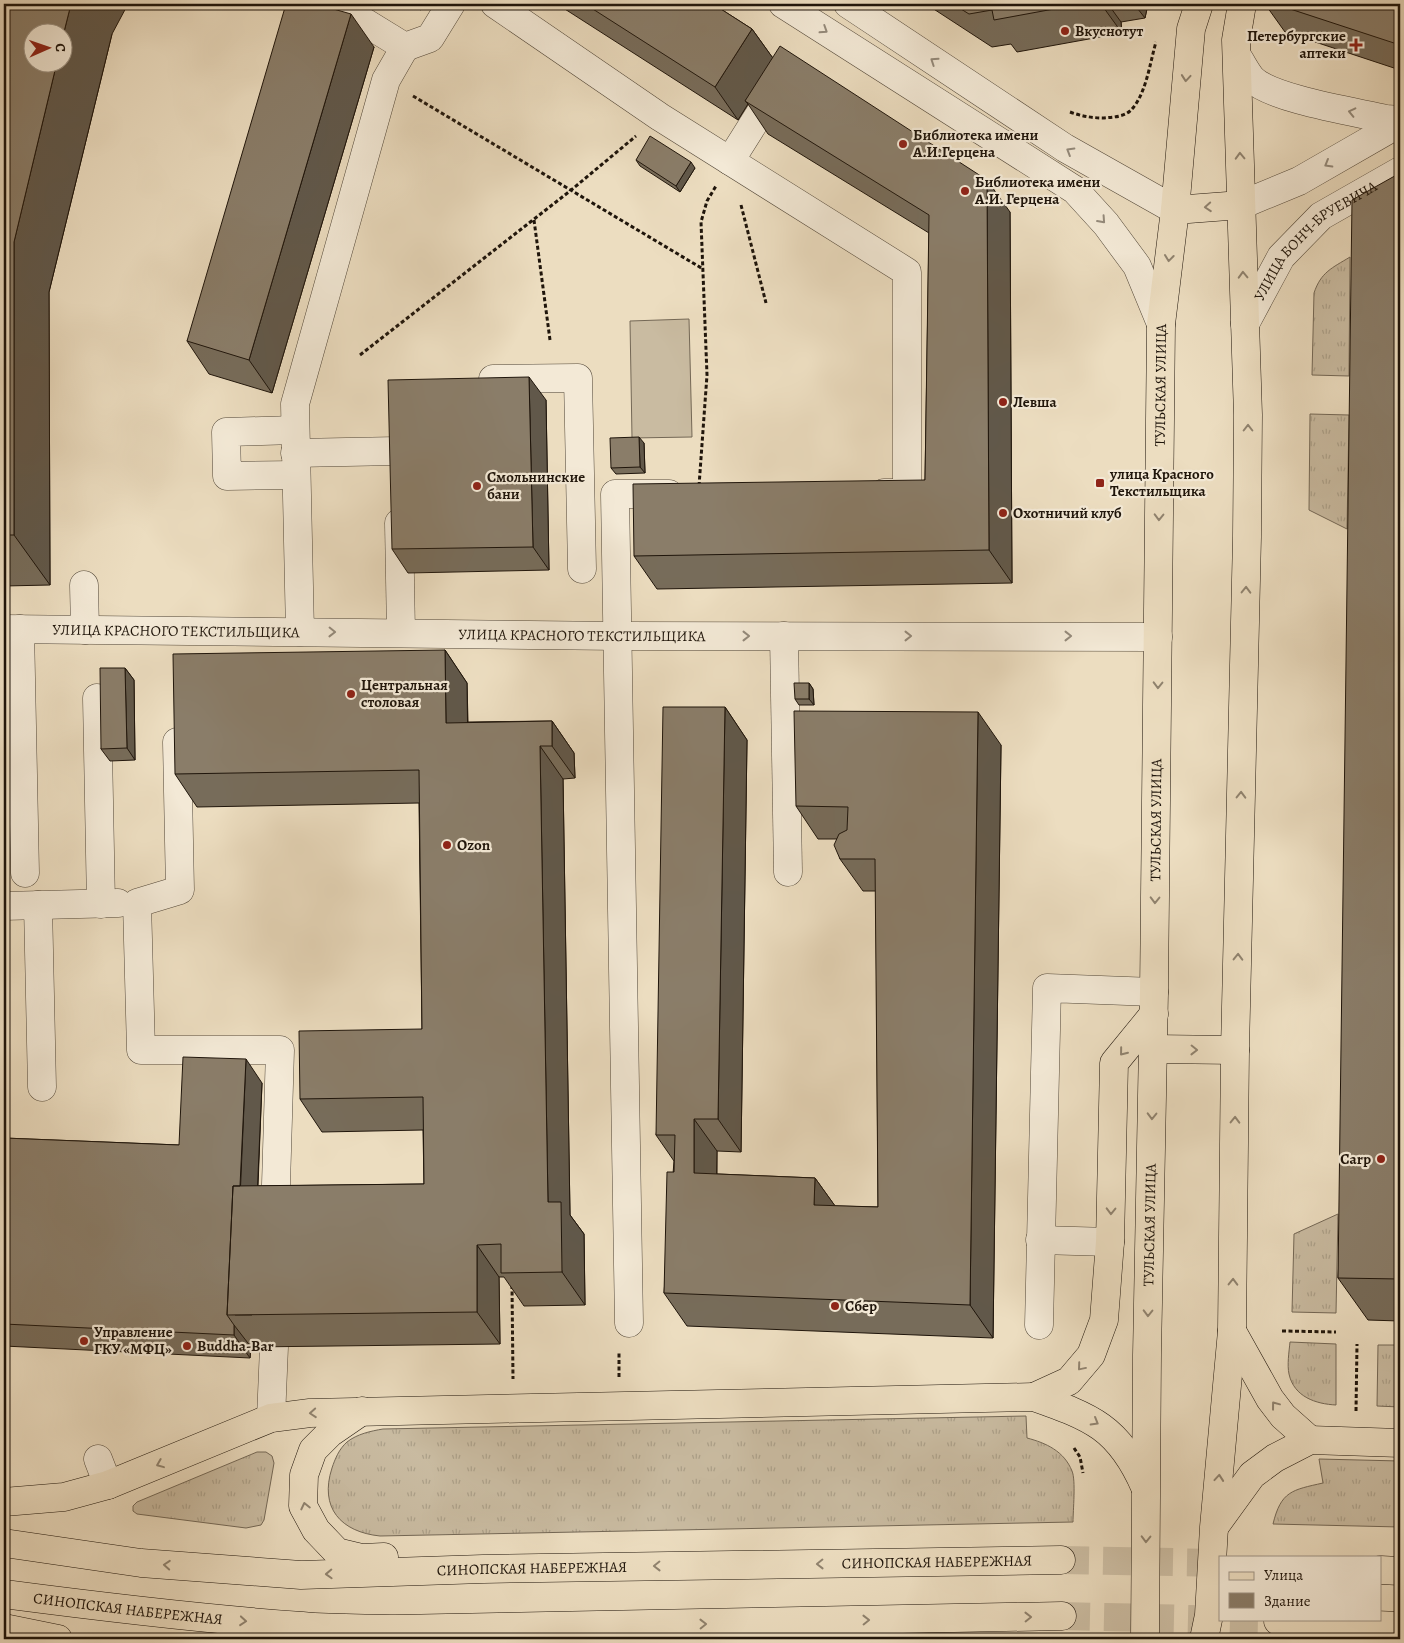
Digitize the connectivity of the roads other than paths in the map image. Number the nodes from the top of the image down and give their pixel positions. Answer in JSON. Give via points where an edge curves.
{"nodes":[{"id":1,"x":335,"y":4,"type":"edge"},
{"id":2,"x":451,"y":4,"type":"edge"},
{"id":3,"x":495,"y":4,"type":"edge"},
{"id":4,"x":783,"y":4,"type":"edge"},
{"id":5,"x":848,"y":4,"type":"edge"},
{"id":6,"x":1199,"y":4,"type":"edge"},
{"id":7,"x":1242,"y":4,"type":"edge"},
{"id":8,"x":405,"y":47,"type":"junction"},
{"id":9,"x":1237,"y":56,"type":"junction"},
{"id":10,"x":774,"y":91,"type":"edge"},
{"id":11,"x":1400,"y":121,"type":"edge"},
{"id":12,"x":730,"y":161,"type":"junction"},
{"id":13,"x":1400,"y":171,"type":"edge"},
{"id":14,"x":1241,"y":205,"type":"junction"},
{"id":15,"x":1175,"y":210,"type":"junction"},
{"id":16,"x":1161,"y":324,"type":"junction"},
{"id":17,"x":1245,"y":324,"type":"junction"},
{"id":18,"x":472,"y":380,"type":"edge"},
{"id":19,"x":295,"y":453,"type":"junction"},
{"id":20,"x":695,"y":487,"type":"edge"},
{"id":21,"x":857,"y":493,"type":"edge"},
{"id":22,"x":615,"y":494,"type":"junction"},
{"id":23,"x":580,"y":495,"type":"junction"},
{"id":24,"x":582,"y":569,"type":"dead end"},
{"id":25,"x":84,"y":585,"type":"dead end"},
{"id":26,"x":12,"y":629,"type":"edge"},
{"id":27,"x":85,"y":630,"type":"junction"},
{"id":28,"x":300,"y":632,"type":"junction"},
{"id":29,"x":401,"y":633,"type":"junction"},
{"id":30,"x":618,"y":636,"type":"junction"},
{"id":31,"x":784,"y":636,"type":"junction"},
{"id":32,"x":1158,"y":637,"type":"junction"},
{"id":33,"x":96,"y":698,"type":"dead end"},
{"id":34,"x":176,"y":715,"type":"edge"},
{"id":35,"x":788,"y":872,"type":"dead end"},
{"id":36,"x":25,"y":873,"type":"dead end"},
{"id":37,"x":137,"y":903,"type":"junction"},
{"id":38,"x":101,"y":904,"type":"junction"},
{"id":39,"x":38,"y":905,"type":"junction"},
{"id":40,"x":4,"y":906,"type":"edge"},
{"id":41,"x":1154,"y":1003,"type":"junction"},
{"id":42,"x":1153,"y":1050,"type":"junction"},
{"id":43,"x":1235,"y":1050,"type":"junction"},
{"id":44,"x":42,"y":1088,"type":"dead end"},
{"id":45,"x":276,"y":1218,"type":"edge"},
{"id":46,"x":1040,"y":1240,"type":"junction"},
{"id":47,"x":1110,"y":1242,"type":"junction"},
{"id":48,"x":629,"y":1323,"type":"dead end"},
{"id":49,"x":1038,"y":1325,"type":"dead end"},
{"id":50,"x":1232,"y":1331,"type":"junction"},
{"id":51,"x":274,"y":1347,"type":"edge"},
{"id":52,"x":1034,"y":1397,"type":"junction"},
{"id":53,"x":362,"y":1411,"type":"junction"},
{"id":54,"x":271,"y":1418,"type":"junction"},
{"id":55,"x":1310,"y":1440,"type":"junction"},
{"id":56,"x":1400,"y":1443,"type":"edge"},
{"id":57,"x":98,"y":1459,"type":"dead end"},
{"id":58,"x":108,"y":1485,"type":"junction"},
{"id":59,"x":1146,"y":1490,"type":"junction"},
{"id":60,"x":4,"y":1502,"type":"edge"},
{"id":61,"x":1214,"y":1527,"type":"junction"},
{"id":62,"x":4,"y":1543,"type":"edge"},
{"id":63,"x":1061,"y":1560,"type":"tunnel mouth"},
{"id":64,"x":483,"y":1569,"type":"junction"},
{"id":65,"x":1382,"y":1570,"type":"edge"},
{"id":66,"x":1400,"y":1570,"type":"edge"},
{"id":67,"x":4,"y":1594,"type":"edge"},
{"id":68,"x":1062,"y":1616,"type":"tunnel mouth"},
{"id":69,"x":1278,"y":1621,"type":"dead end"},
{"id":70,"x":1400,"y":1626,"type":"edge"},
{"id":71,"x":4,"y":1628,"type":"edge"},
{"id":72,"x":58,"y":1639,"type":"edge"},
{"id":73,"x":1145,"y":1639,"type":"edge"},
{"id":74,"x":1204,"y":1639,"type":"edge"}],
"edges":[{"from":1,"to":8,"type":"street"},
{"from":2,"to":8,"type":"street","via":[[430,38]]},
{"from":3,"to":12,"type":"street"},
{"from":4,"to":16,"type":"street","one_way":true,"via":[[1075,190],[1106,224],[1137,266]]},
{"from":15,"to":5,"type":"street","one_way":true,"via":[[1065,148]]},
{"from":6,"to":15,"type":"main road","name":"ТУЛЬСКАЯ УЛИЦА","one_way":true,"via":[[1191,29]]},
{"from":7,"to":9,"type":"main road","via":[[1236,40]]},
{"from":8,"to":19,"type":"street","via":[[386,80],[295,404]]},
{"from":11,"to":9,"type":"street","one_way":true,"via":[[1286,96],[1268,89],[1252,79]]},
{"from":14,"to":9,"type":"main road","one_way":true},
{"from":10,"to":12,"type":"street"},
{"from":11,"to":14,"type":"street","one_way":true,"via":[[1299,181]]},
{"from":12,"to":21,"type":"street","via":[[907,272],[907,493]]},
{"from":13,"to":17,"type":"street","name":"УЛИЦА БОНЧ-БРУЕВИЧА","via":[[1321,216],[1281,257]]},
{"from":14,"to":15,"type":"main road","one_way":true},
{"from":17,"to":14,"type":"main road","one_way":true},
{"from":15,"to":16,"type":"main road","name":"ТУЛЬСКАЯ УЛИЦА","one_way":true},
{"from":16,"to":32,"type":"main road","name":"ТУЛЬСКАЯ УЛИЦА","one_way":true},
{"from":43,"to":17,"type":"main road","one_way":true,"via":[[1247,537]]},
{"from":18,"to":23,"type":"street","via":[[578,378]]},
{"from":19,"to":28,"type":"street"},
{"from":19,"to":29,"type":"street","via":[[396,441]]},
{"from":20,"to":22,"type":"street"},
{"from":22,"to":23,"type":"street"},
{"from":22,"to":30,"type":"street"},
{"from":23,"to":24,"type":"street"},
{"from":25,"to":27,"type":"street"},
{"from":26,"to":27,"type":"street","name":"УЛИЦА КРАСНОГО ТЕКСТИЛЬЩИКА"},
{"from":26,"to":36,"type":"street"},
{"from":27,"to":28,"type":"street","name":"УЛИЦА КРАСНОГО ТЕКСТИЛЬЩИКА","via":[[176,643]]},
{"from":28,"to":29,"type":"street","name":"УЛИЦА КРАСНОГО ТЕКСТИЛЬЩИКА","one_way":true},
{"from":29,"to":30,"type":"street","name":"УЛИЦА КРАСНОГО ТЕКСТИЛЬЩИКА"},
{"from":30,"to":31,"type":"street","name":"УЛИЦА КРАСНОГО ТЕКСТИЛЬЩИКА","one_way":true},
{"from":30,"to":48,"type":"street"},
{"from":31,"to":32,"type":"street","name":"УЛИЦА КРАСНОГО ТЕКСТИЛЬЩИКА","one_way":true},
{"from":31,"to":35,"type":"street"},
{"from":32,"to":41,"type":"main road","name":"ТУЛЬСКАЯ УЛИЦА","one_way":true},
{"from":33,"to":38,"type":"street"},
{"from":34,"to":37,"type":"street","via":[[180,890]]},
{"from":37,"to":38,"type":"street"},
{"from":37,"to":45,"type":"street","via":[[141,1050],[280,1050]]},
{"from":38,"to":39,"type":"street"},
{"from":39,"to":40,"type":"street"},
{"from":39,"to":44,"type":"street"},
{"from":41,"to":42,"type":"main road","name":"ТУЛЬСКАЯ УЛИЦА"},
{"from":41,"to":46,"type":"street","via":[[1048,988]]},
{"from":41,"to":47,"type":"main road","one_way":true,"via":[[1114,1063]]},
{"from":42,"to":43,"type":"main road","one_way":true},
{"from":42,"to":59,"type":"main road","name":"ТУЛЬСКАЯ УЛИЦА","one_way":true},
{"from":50,"to":43,"type":"main road","one_way":true},
{"from":46,"to":47,"type":"street"},
{"from":46,"to":49,"type":"street"},
{"from":47,"to":52,"type":"main road","one_way":true,"via":[[1104,1320],[1091,1355],[1069,1381]]},
{"from":55,"to":50,"type":"main road","one_way":true,"via":[[1283,1416],[1270,1399]]},
{"from":61,"to":50,"type":"main road","one_way":true},
{"from":51,"to":54,"type":"street"},
{"from":52,"to":53,"type":"main road"},
{"from":52,"to":59,"type":"main road","one_way":true,"via":[[1076,1412],[1104,1428],[1124,1448]]},
{"from":53,"to":54,"type":"main road","one_way":true},
{"from":64,"to":53,"type":"main road","one_way":true,"via":[[441,1555],[362,1558],[337,1552],[316,1530],[303,1506],[304,1475],[313,1450],[330,1433]]},
{"from":54,"to":58,"type":"main road","one_way":true},
{"from":55,"to":56,"type":"main road"},
{"from":55,"to":61,"type":"main road","via":[[1275,1458],[1252,1475]]},
{"from":57,"to":58,"type":"street"},
{"from":58,"to":60,"type":"main road","via":[[64,1497]]},
{"from":59,"to":73,"type":"main road","name":"ТУЛЬСКАЯ УЛИЦА","one_way":true},
{"from":61,"to":74,"type":"main road","via":[[1209,1614]]},
{"from":64,"to":62,"type":"main road","name":"СИНОПСКАЯ НАБЕРЕЖНАЯ","one_way":true,"via":[[301,1575],[140,1563]]},
{"from":63,"to":64,"type":"main road","name":"СИНОПСКАЯ НАБЕРЕЖНАЯ","one_way":true},
{"from":65,"to":66,"type":"main road"},
{"from":67,"to":68,"type":"main road","name":"СИНОПСКАЯ НАБЕРЕЖНАЯ","one_way":true,"via":[[236,1621],[396,1629]]},
{"from":69,"to":70,"type":"main road"},
{"from":71,"to":72,"type":"main road"}]}
